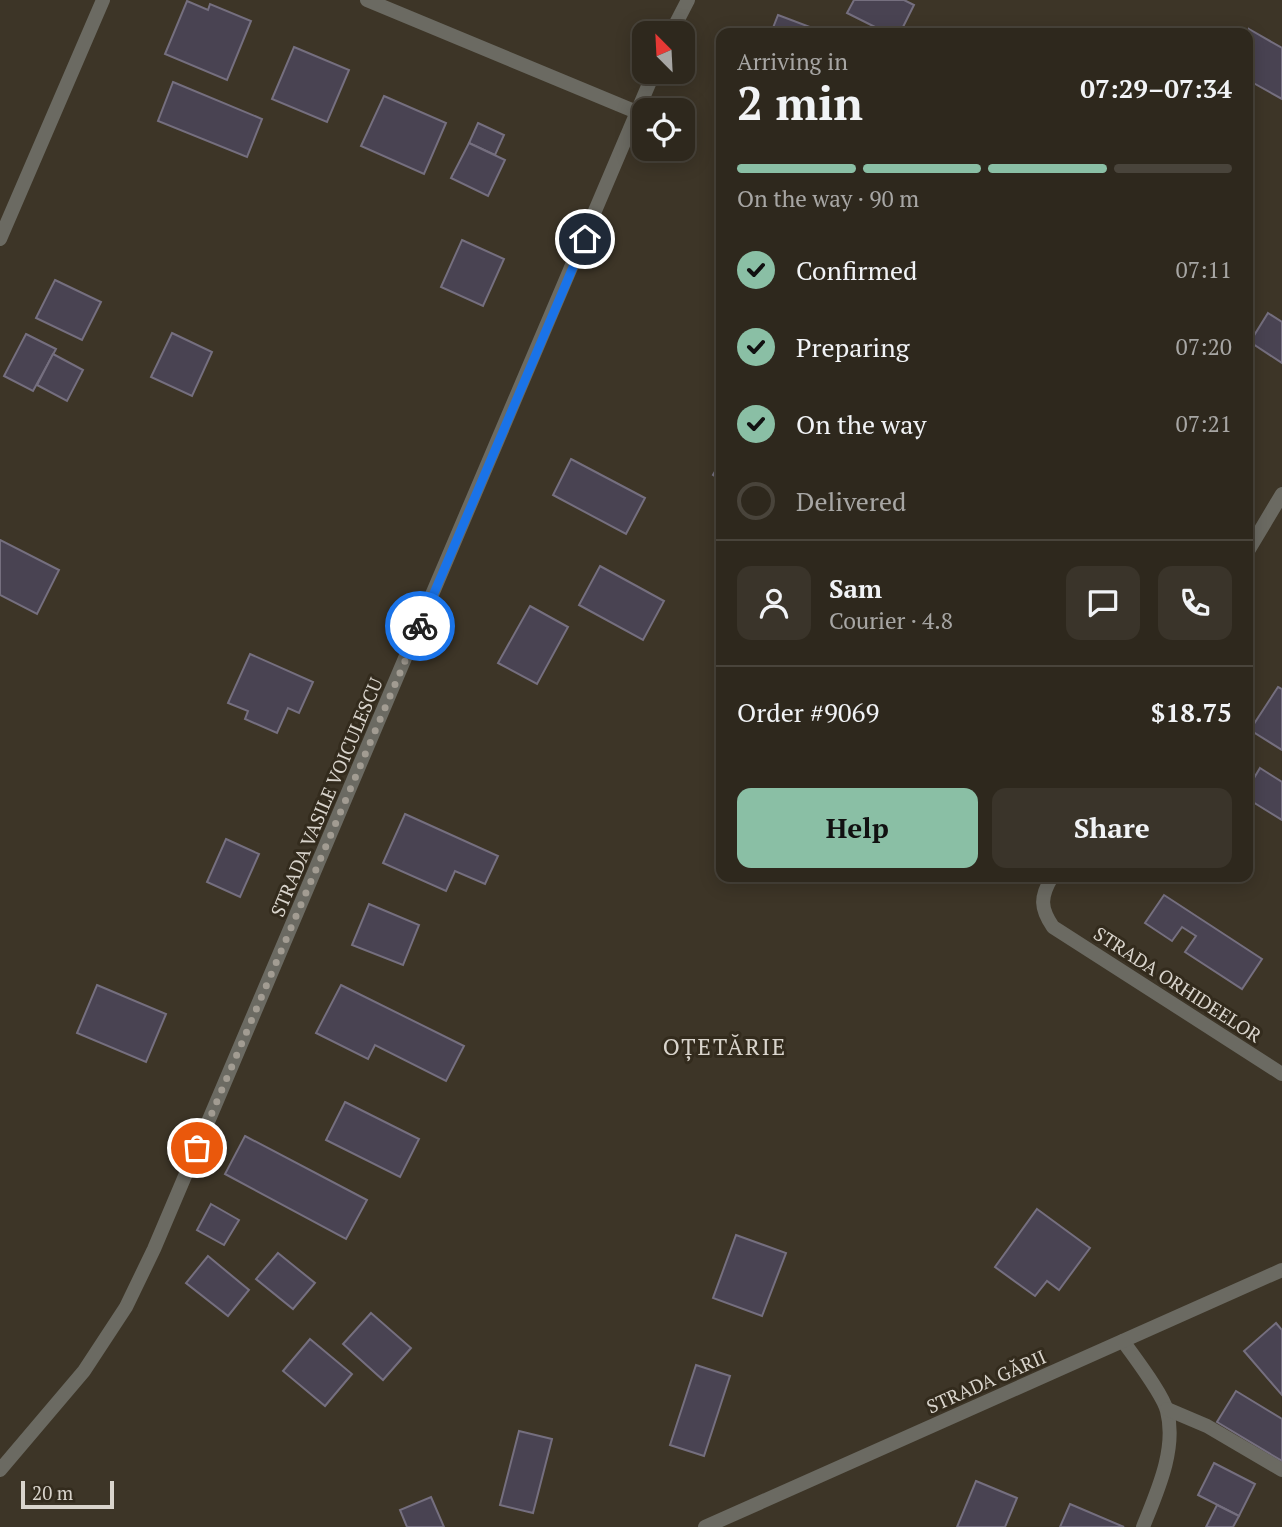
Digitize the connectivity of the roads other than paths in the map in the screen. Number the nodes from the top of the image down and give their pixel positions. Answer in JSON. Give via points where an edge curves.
{"nodes":[{"id":1,"x":103,"y":0,"type":"edge"},
{"id":2,"x":367,"y":0,"type":"edge"},
{"id":3,"x":688,"y":0,"type":"edge"},
{"id":4,"x":677,"y":21,"type":"edge"},
{"id":5,"x":632,"y":110,"type":"edge"},
{"id":6,"x":632,"y":129,"type":"edge"},
{"id":7,"x":0,"y":239,"type":"edge"},
{"id":8,"x":1282,"y":494,"type":"edge"},
{"id":9,"x":1253,"y":543,"type":"edge"},
{"id":10,"x":1050,"y":882,"type":"edge"},
{"id":11,"x":1282,"y":1074,"type":"edge"},
{"id":12,"x":1282,"y":1270,"type":"edge"},
{"id":13,"x":1123,"y":1341,"type":"junction"},
{"id":14,"x":1167,"y":1409,"type":"junction"},
{"id":15,"x":0,"y":1470,"type":"edge"},
{"id":16,"x":1282,"y":1470,"type":"edge"},
{"id":17,"x":705,"y":1527,"type":"edge"},
{"id":18,"x":1143,"y":1527,"type":"edge"}],
"edges":[{"from":1,"to":7,"type":"street"},
{"from":2,"to":5,"type":"street"},
{"from":3,"to":4,"type":"street"},
{"from":6,"to":15,"type":"street","name":"STRADA VASILE VOICULESCU","via":[[154,1249],[126,1307],[84,1371]]},
{"from":8,"to":9,"type":"street"},
{"from":10,"to":11,"type":"street","name":"STRADA ORHIDEELOR","via":[[1042,908],[1053,927]]},
{"from":12,"to":13,"type":"street","name":"STRADA GĂRII"},
{"from":13,"to":14,"type":"street"},
{"from":13,"to":17,"type":"street","name":"STRADA GĂRII"},
{"from":14,"to":16,"type":"street","via":[[1207,1426]]},
{"from":14,"to":18,"type":"street","via":[[1170,1445]]}]}
